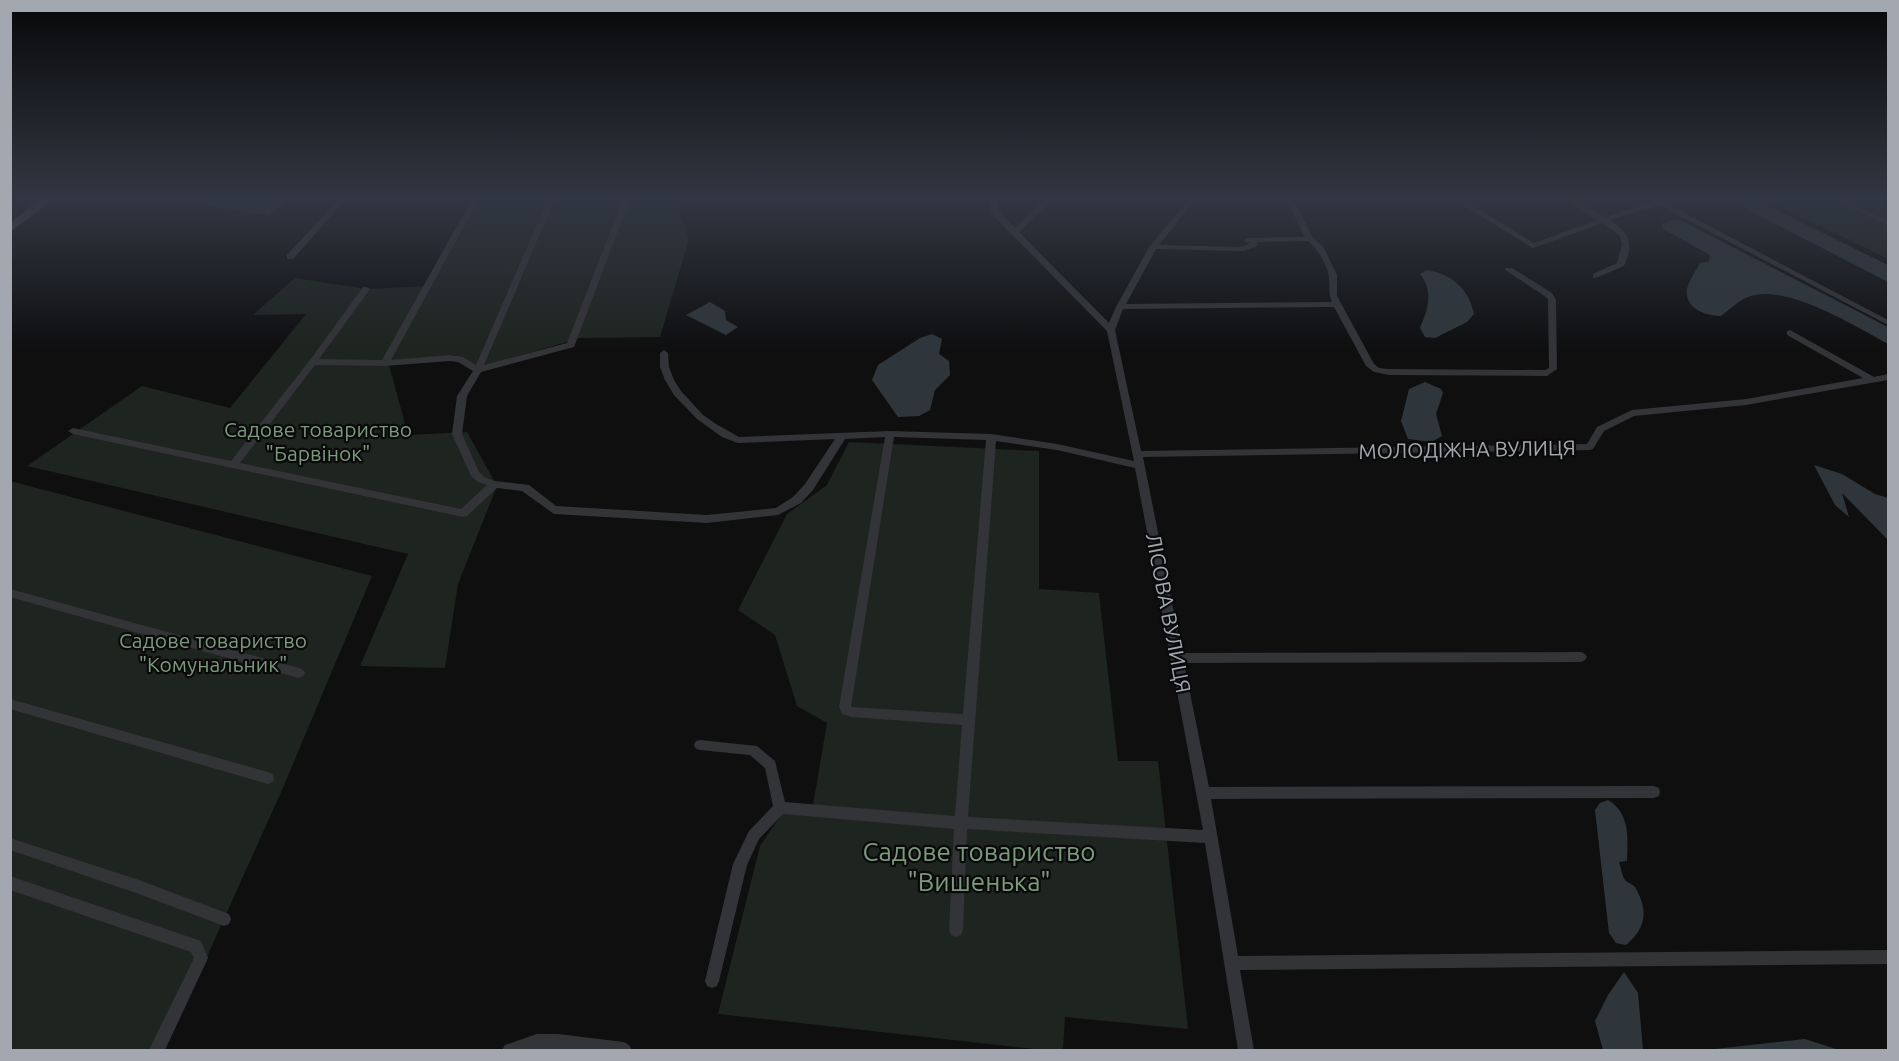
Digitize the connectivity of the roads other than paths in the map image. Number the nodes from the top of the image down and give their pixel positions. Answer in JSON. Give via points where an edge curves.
{"nodes":[{"id":1,"x":297,"y":249,"type":"edge"},
{"id":2,"x":449,"y":249,"type":"edge"},
{"id":3,"x":531,"y":249,"type":"edge"},
{"id":4,"x":608,"y":249,"type":"edge"},
{"id":5,"x":1031,"y":249,"type":"edge"},
{"id":6,"x":1152,"y":249,"type":"edge"},
{"id":7,"x":1221,"y":249,"type":"edge"},
{"id":8,"x":1244,"y":249,"type":"edge"},
{"id":9,"x":1320,"y":249,"type":"edge"},
{"id":10,"x":1625,"y":249,"type":"edge"},
{"id":11,"x":1745,"y":249,"type":"edge"},
{"id":12,"x":290,"y":256,"type":"dead end"},
{"id":13,"x":1509,"y":270,"type":"dead end"},
{"id":14,"x":1596,"y":276,"type":"dead end"},
{"id":15,"x":366,"y":289,"type":"dead end"},
{"id":16,"x":1338,"y":304,"type":"junction"},
{"id":17,"x":1120,"y":307,"type":"junction"},
{"id":18,"x":1888,"y":323,"type":"edge"},
{"id":19,"x":1111,"y":330,"type":"junction"},
{"id":20,"x":1790,"y":333,"type":"dead end"},
{"id":21,"x":664,"y":353,"type":"dead end"},
{"id":22,"x":313,"y":362,"type":"junction"},
{"id":23,"x":385,"y":363,"type":"junction"},
{"id":24,"x":478,"y":370,"type":"junction"},
{"id":25,"x":1888,"y":377,"type":"edge"},
{"id":26,"x":1873,"y":380,"type":"junction"},
{"id":27,"x":73,"y":431,"type":"dead end"},
{"id":28,"x":890,"y":434,"type":"junction"},
{"id":29,"x":991,"y":437,"type":"junction"},
{"id":30,"x":842,"y":438,"type":"junction"},
{"id":31,"x":1137,"y":454,"type":"junction"},
{"id":32,"x":234,"y":464,"type":"junction"},
{"id":33,"x":1139,"y":466,"type":"junction"},
{"id":34,"x":495,"y":484,"type":"junction"},
{"id":35,"x":10,"y":593,"type":"edge"},
{"id":36,"x":1581,"y":657,"type":"dead end"},
{"id":37,"x":1178,"y":658,"type":"junction"},
{"id":38,"x":299,"y":673,"type":"dead end"},
{"id":39,"x":10,"y":704,"type":"edge"},
{"id":40,"x":969,"y":720,"type":"junction"},
{"id":41,"x":700,"y":745,"type":"dead end"},
{"id":42,"x":268,"y":778,"type":"dead end"},
{"id":43,"x":1654,"y":792,"type":"dead end"},
{"id":44,"x":1204,"y":793,"type":"junction"},
{"id":45,"x":780,"y":808,"type":"junction"},
{"id":46,"x":961,"y":823,"type":"junction"},
{"id":47,"x":1212,"y":837,"type":"junction"},
{"id":48,"x":10,"y":844,"type":"edge"},
{"id":49,"x":10,"y":883,"type":"edge"},
{"id":50,"x":224,"y":920,"type":"dead end"},
{"id":51,"x":956,"y":930,"type":"dead end"},
{"id":52,"x":1888,"y":957,"type":"edge"},
{"id":53,"x":1232,"y":963,"type":"junction"},
{"id":54,"x":712,"y":981,"type":"dead end"},
{"id":55,"x":157,"y":1050,"type":"edge"},
{"id":56,"x":510,"y":1050,"type":"edge"},
{"id":57,"x":624,"y":1050,"type":"edge"},
{"id":58,"x":1246,"y":1050,"type":"edge"}],
"edges":[{"from":1,"to":12,"type":"street"},
{"from":2,"to":23,"type":"street"},
{"from":3,"to":24,"type":"street"},
{"from":4,"to":24,"type":"street","via":[[571,345]]},
{"from":5,"to":19,"type":"street"},
{"from":6,"to":17,"type":"street"},
{"from":7,"to":8,"type":"street"},
{"from":9,"to":16,"type":"street","via":[[1333,275],[1333,296]]},
{"from":10,"to":14,"type":"street","via":[[1621,264]]},
{"from":11,"to":18,"type":"street"},
{"from":13,"to":16,"type":"street","via":[[1552,300],[1552,369],[1547,373],[1377,370],[1370,366]]},
{"from":15,"to":22,"type":"street"},
{"from":16,"to":17,"type":"street"},
{"from":17,"to":19,"type":"street"},
{"from":19,"to":31,"type":"street","name":"ЛІСОВА ВУЛИЦЯ"},
{"from":20,"to":26,"type":"street"},
{"from":21,"to":30,"type":"street","via":[[663,364],[677,393],[696,414],[728,436],[752,441]]},
{"from":22,"to":23,"type":"street"},
{"from":22,"to":32,"type":"street"},
{"from":23,"to":24,"type":"street","via":[[450,358]]},
{"from":24,"to":34,"type":"street","via":[[462,396],[457,434],[475,474]]},
{"from":25,"to":26,"type":"street","name":"МОЛОДІЖНА ВУЛИЦЯ"},
{"from":26,"to":31,"type":"street","name":"МОЛОДІЖНА ВУЛИЦЯ","via":[[1746,402],[1632,413],[1600,429],[1590,447]]},
{"from":27,"to":32,"type":"street"},
{"from":28,"to":29,"type":"street"},
{"from":28,"to":30,"type":"street"},
{"from":28,"to":40,"type":"street","via":[[844,707],[851,712]]},
{"from":29,"to":33,"type":"street"},
{"from":29,"to":40,"type":"street"},
{"from":30,"to":34,"type":"street","via":[[809,487],[778,511],[707,519],[554,510],[525,488]]},
{"from":31,"to":33,"type":"street","name":"ЛІСОВА ВУЛИЦЯ"},
{"from":32,"to":34,"type":"street","via":[[463,513]]},
{"from":33,"to":37,"type":"street","name":"ЛІСОВА ВУЛИЦЯ"},
{"from":35,"to":38,"type":"street"},
{"from":36,"to":37,"type":"street"},
{"from":37,"to":44,"type":"street","name":"ЛІСОВА ВУЛИЦЯ"},
{"from":39,"to":42,"type":"street"},
{"from":40,"to":46,"type":"street"},
{"from":41,"to":45,"type":"street","via":[[753,750],[771,765]]},
{"from":43,"to":44,"type":"street"},
{"from":44,"to":47,"type":"street","name":"ЛІСОВА ВУЛИЦЯ"},
{"from":45,"to":46,"type":"street"},
{"from":45,"to":54,"type":"street","via":[[754,835],[740,864]]},
{"from":46,"to":47,"type":"street"},
{"from":46,"to":51,"type":"street"},
{"from":47,"to":53,"type":"street","name":"ЛІСОВА ВУЛИЦЯ"},
{"from":48,"to":50,"type":"street"},
{"from":49,"to":55,"type":"street","via":[[196,946],[201,958]]},
{"from":52,"to":53,"type":"street"},
{"from":53,"to":58,"type":"street","name":"ЛІСОВА ВУЛИЦЯ"},
{"from":56,"to":57,"type":"street","via":[[537,1042],[558,1042]]}]}
